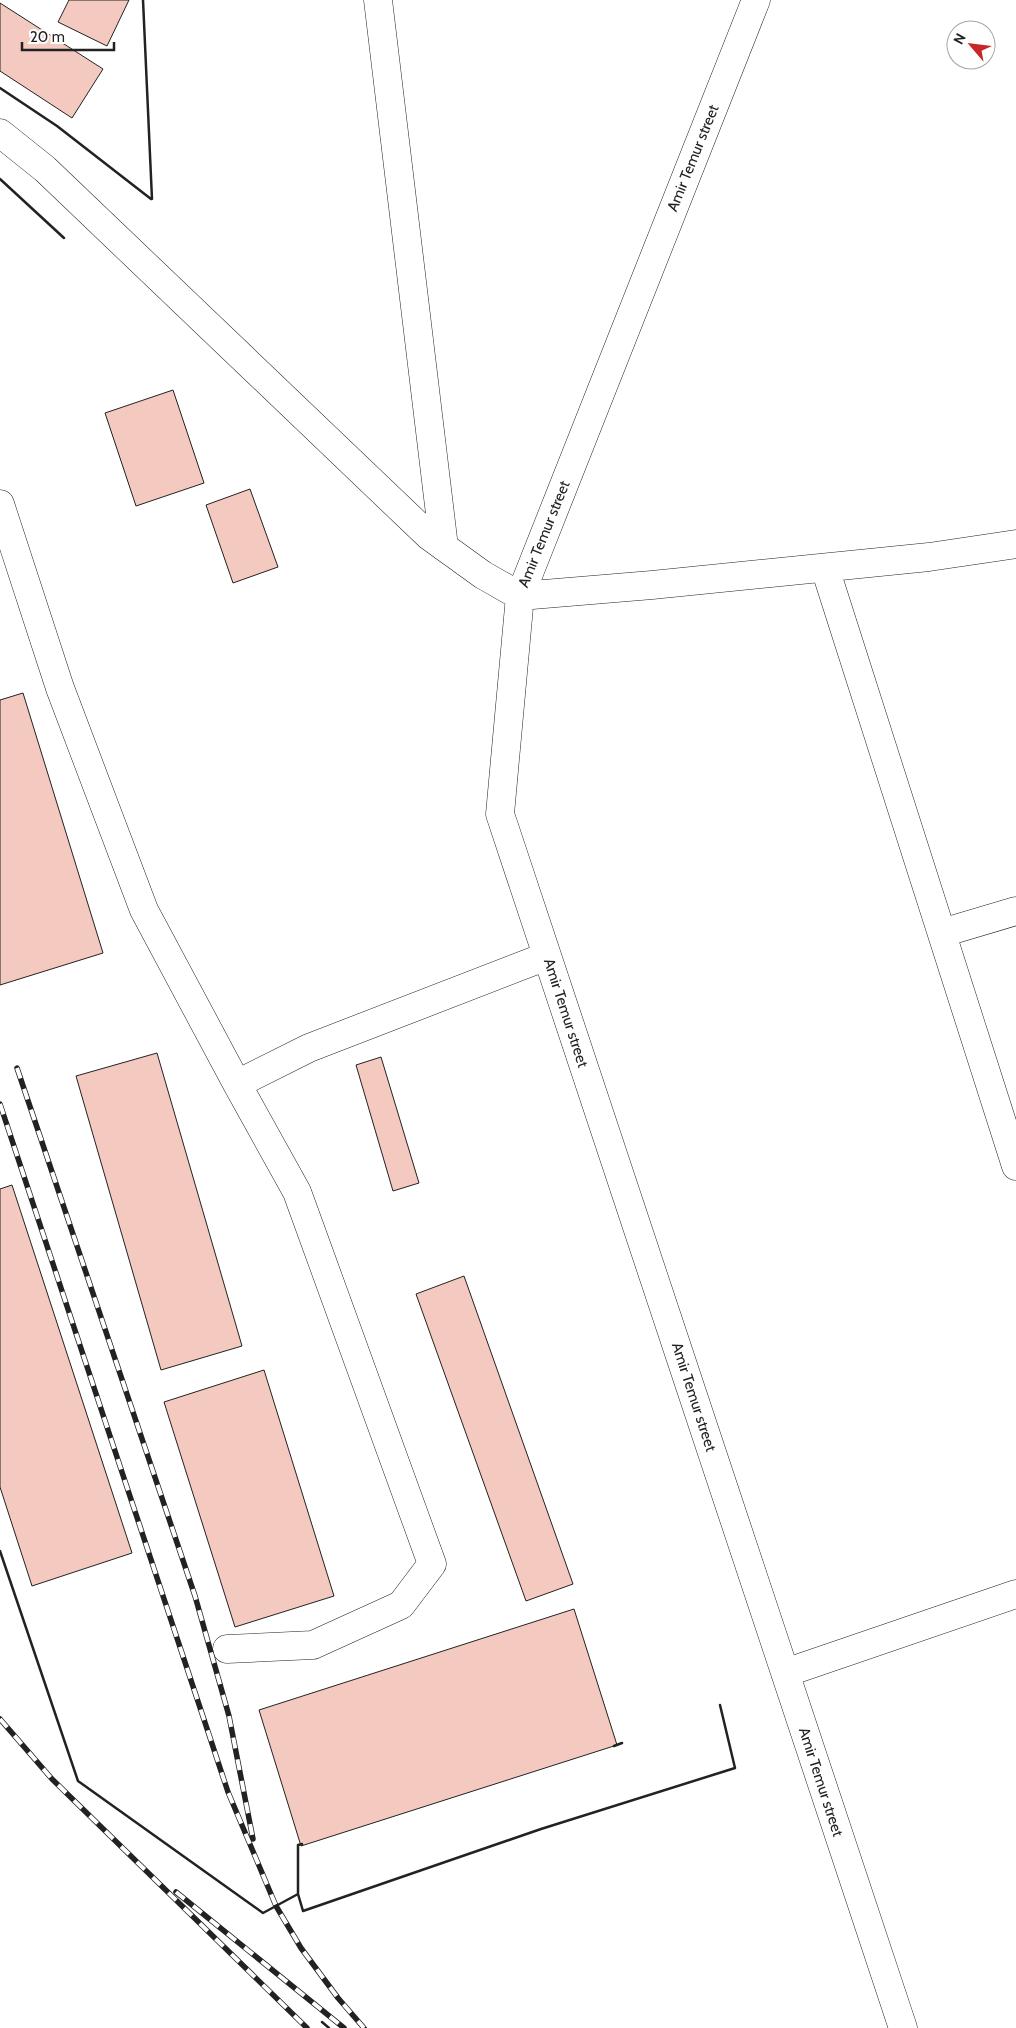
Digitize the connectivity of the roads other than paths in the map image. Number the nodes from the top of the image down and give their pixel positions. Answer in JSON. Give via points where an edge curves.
{"nodes":[{"id":1,"x":378,"y":0,"type":"edge"},
{"id":2,"x":756,"y":0,"type":"edge"},
{"id":3,"x":0,"y":134,"type":"edge"},
{"id":4,"x":0,"y":504,"type":"edge"},
{"id":5,"x":1016,"y":544,"type":"edge"},
{"id":6,"x":444,"y":547,"type":"junction"},
{"id":7,"x":825,"y":568,"type":"junction"},
{"id":8,"x":520,"y":596,"type":"junction"},
{"id":9,"x":1016,"y":911,"type":"edge"},
{"id":10,"x":942,"y":933,"type":"junction"},
{"id":11,"x":547,"y":956,"type":"junction"},
{"id":12,"x":237,"y":1084,"type":"junction"},
{"id":13,"x":1016,"y":1166,"type":"edge"},
{"id":14,"x":1016,"y":1594,"type":"edge"},
{"id":15,"x":227,"y":1649,"type":"dead end"},
{"id":16,"x":785,"y":1673,"type":"junction"},
{"id":17,"x":903,"y":2028,"type":"edge"}],
"edges":[{"from":1,"to":6,"type":"street"},
{"from":2,"to":8,"type":"street","name":"Amir Temur street"},
{"from":3,"to":6,"type":"street","via":[[45,169]]},
{"from":4,"to":12,"type":"street","via":[[60,688],[144,910]]},
{"from":5,"to":7,"type":"street"},
{"from":6,"to":8,"type":"street"},
{"from":7,"to":8,"type":"street"},
{"from":7,"to":10,"type":"street"},
{"from":8,"to":11,"type":"street","name":"Amir Temur street","via":[[500,814]]},
{"from":9,"to":10,"type":"street"},
{"from":10,"to":13,"type":"street"},
{"from":11,"to":12,"type":"street","via":[[309,1048]]},
{"from":11,"to":16,"type":"street","name":"Amir Temur street"},
{"from":12,"to":15,"type":"street","via":[[297,1192],[432,1564],[401,1605],[313,1645]]},
{"from":14,"to":16,"type":"street"},
{"from":16,"to":17,"type":"street","name":"Amir Temur street"}]}
